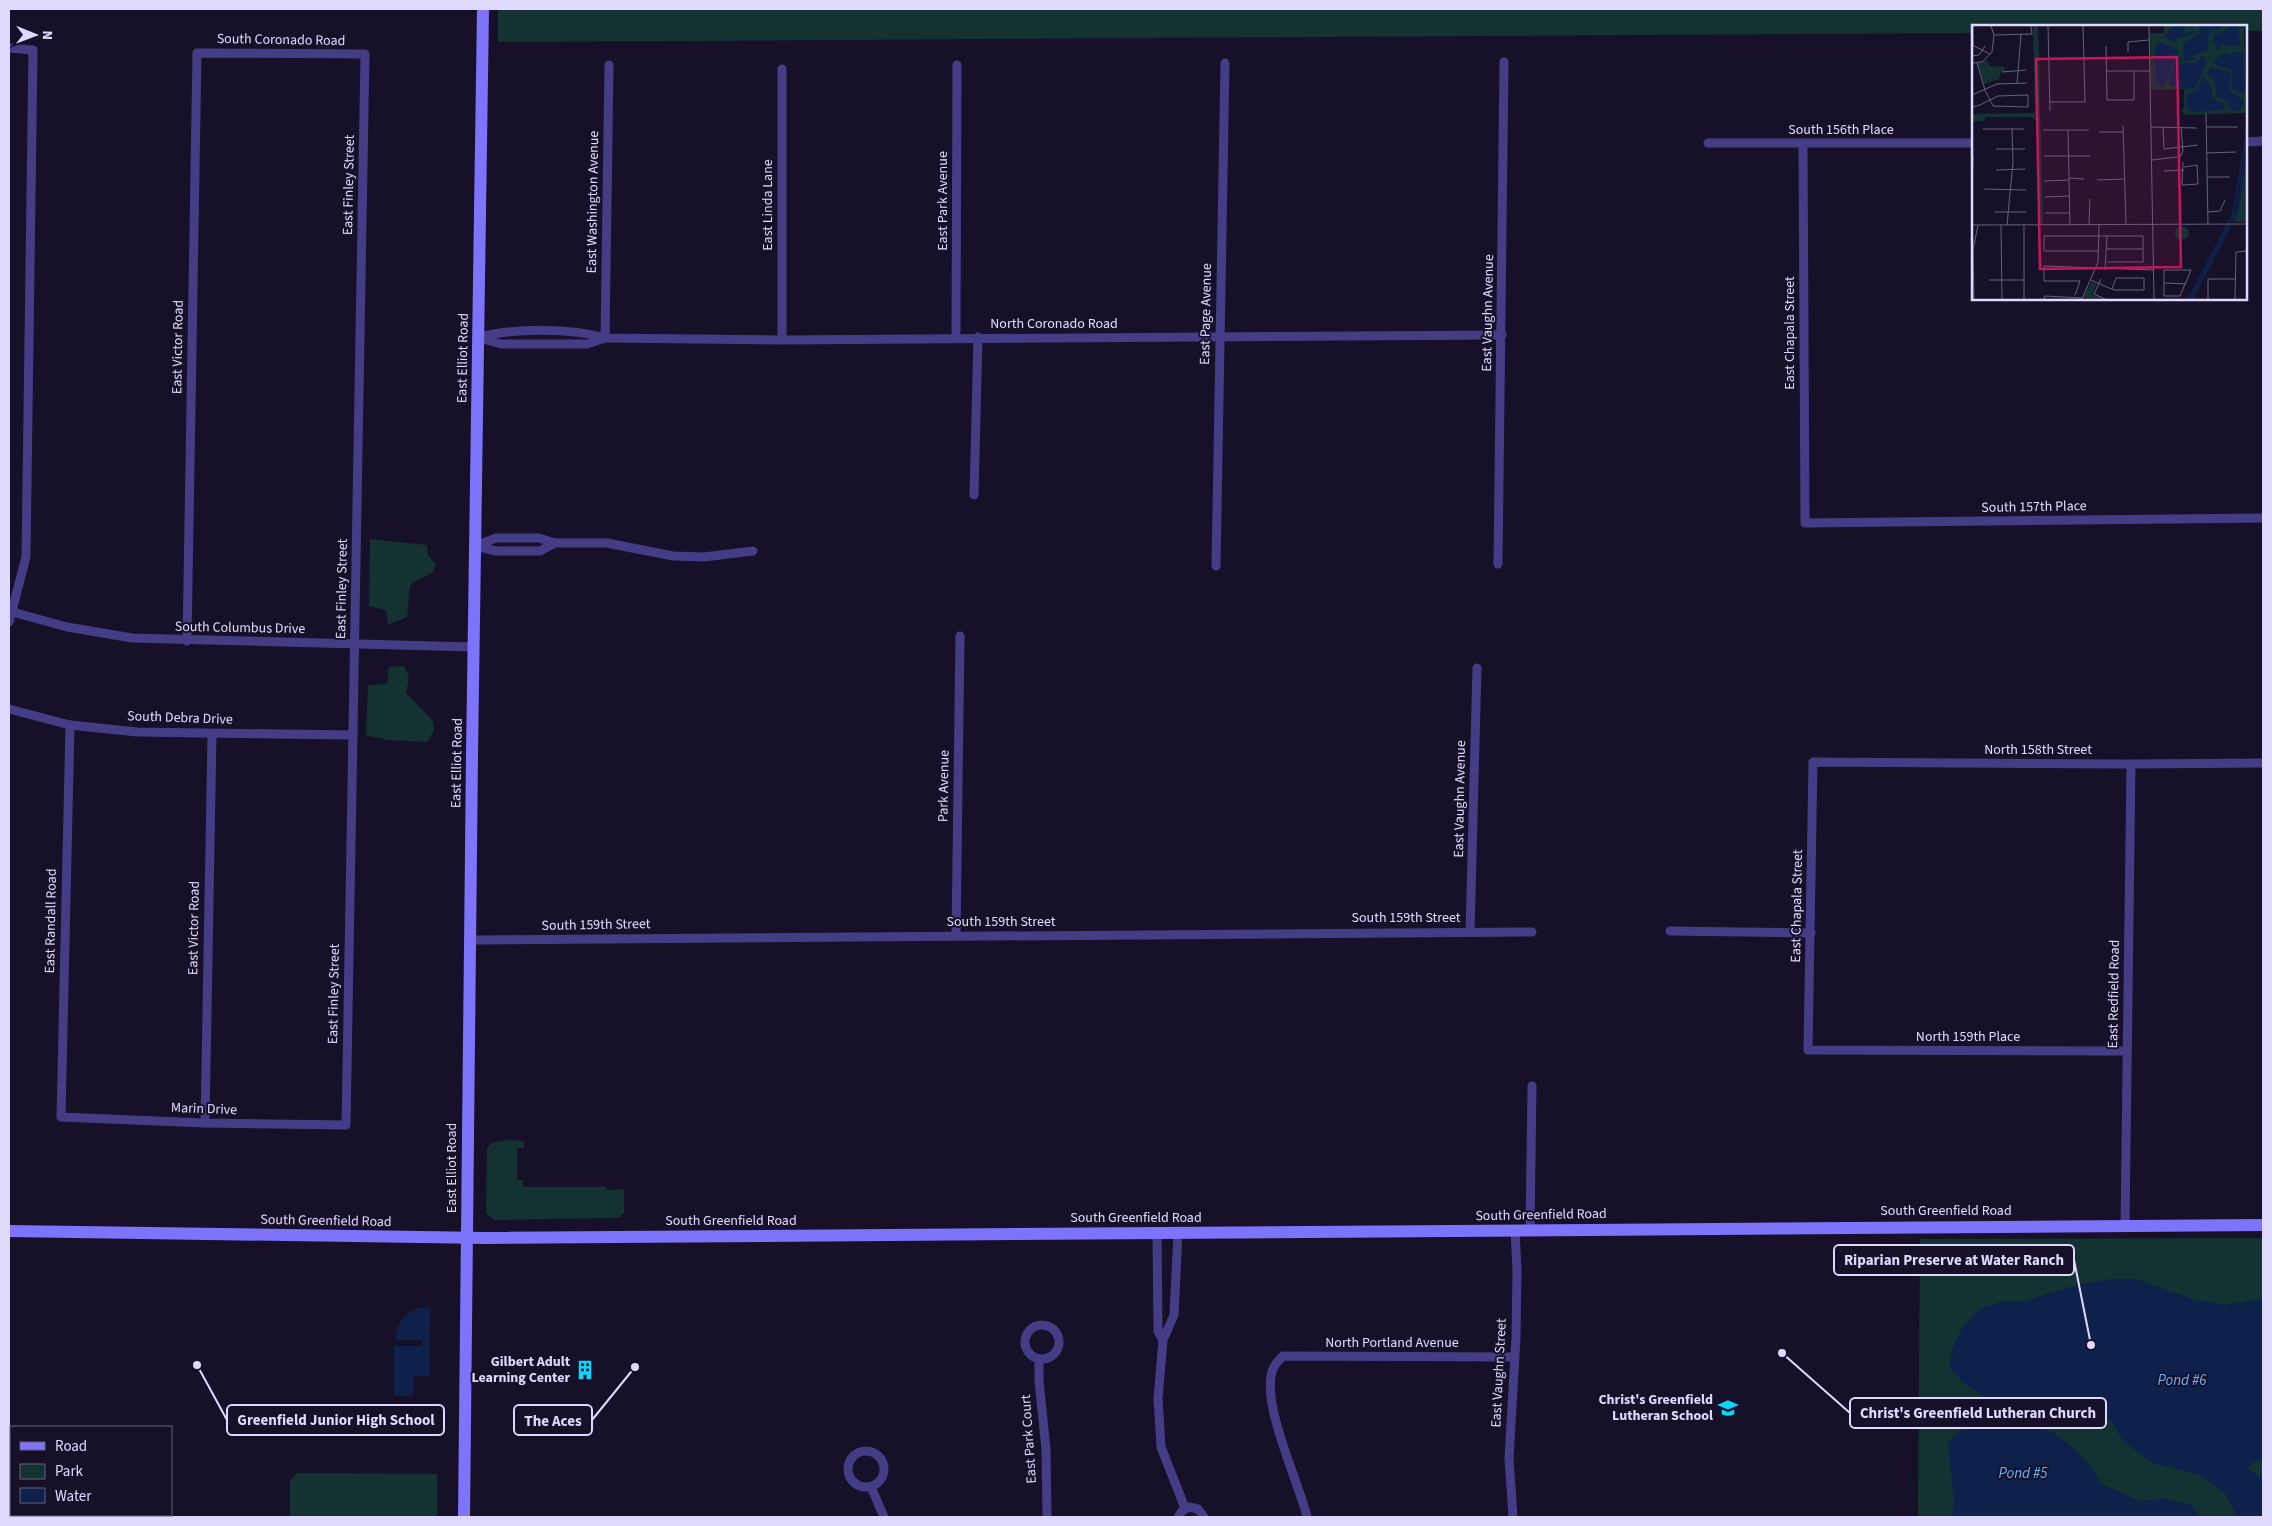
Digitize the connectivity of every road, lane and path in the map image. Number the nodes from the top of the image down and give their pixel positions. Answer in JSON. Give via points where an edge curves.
{"nodes":[{"id":1,"x":483,"y":9,"type":"edge"},
{"id":2,"x":9,"y":48,"type":"edge"},
{"id":3,"x":196,"y":53,"type":"joint"},
{"id":4,"x":365,"y":54,"type":"joint"},
{"id":5,"x":1504,"y":62,"type":"dead end"},
{"id":6,"x":1225,"y":63,"type":"dead end"},
{"id":7,"x":609,"y":65,"type":"dead end"},
{"id":8,"x":957,"y":65,"type":"dead end"},
{"id":9,"x":782,"y":69,"type":"dead end"},
{"id":10,"x":2247,"y":142,"type":"edge"},
{"id":11,"x":2263,"y":142,"type":"edge"},
{"id":12,"x":1708,"y":143,"type":"dead end"},
{"id":13,"x":1972,"y":143,"type":"edge"},
{"id":14,"x":1803,"y":144,"type":"junction"},
{"id":15,"x":1502,"y":335,"type":"junction"},
{"id":16,"x":479,"y":337,"type":"junction"},
{"id":17,"x":605,"y":338,"type":"junction"},
{"id":18,"x":956,"y":338,"type":"junction"},
{"id":19,"x":978,"y":338,"type":"junction"},
{"id":20,"x":1220,"y":338,"type":"junction"},
{"id":21,"x":782,"y":340,"type":"junction"},
{"id":22,"x":974,"y":494,"type":"dead end"},
{"id":23,"x":2263,"y":518,"type":"edge"},
{"id":24,"x":1805,"y":523,"type":"joint"},
{"id":25,"x":555,"y":543,"type":"junction"},
{"id":26,"x":475,"y":546,"type":"junction"},
{"id":27,"x":753,"y":552,"type":"dead end"},
{"id":28,"x":1498,"y":564,"type":"dead end"},
{"id":29,"x":1216,"y":566,"type":"dead end"},
{"id":30,"x":10,"y":611,"type":"edge"},
{"id":31,"x":9,"y":622,"type":"edge"},
{"id":32,"x":960,"y":636,"type":"dead end"},
{"id":33,"x":187,"y":641,"type":"junction"},
{"id":34,"x":354,"y":644,"type":"junction"},
{"id":35,"x":473,"y":647,"type":"junction"},
{"id":36,"x":1477,"y":668,"type":"dead end"},
{"id":37,"x":9,"y":709,"type":"edge"},
{"id":38,"x":70,"y":725,"type":"junction"},
{"id":39,"x":212,"y":734,"type":"junction"},
{"id":40,"x":353,"y":735,"type":"junction"},
{"id":41,"x":1813,"y":762,"type":"joint"},
{"id":42,"x":2263,"y":763,"type":"edge"},
{"id":43,"x":2131,"y":764,"type":"junction"},
{"id":44,"x":1670,"y":931,"type":"dead end"},
{"id":45,"x":1470,"y":932,"type":"junction"},
{"id":46,"x":1532,"y":932,"type":"dead end"},
{"id":47,"x":1811,"y":933,"type":"junction"},
{"id":48,"x":956,"y":936,"type":"junction"},
{"id":49,"x":470,"y":940,"type":"junction"},
{"id":50,"x":1808,"y":1050,"type":"joint"},
{"id":51,"x":2127,"y":1051,"type":"junction"},
{"id":52,"x":1532,"y":1086,"type":"dead end"},
{"id":53,"x":61,"y":1117,"type":"joint"},
{"id":54,"x":204,"y":1123,"type":"junction"},
{"id":55,"x":346,"y":1125,"type":"joint"},
{"id":56,"x":2125,"y":1225,"type":"junction"},
{"id":57,"x":2263,"y":1225,"type":"edge"},
{"id":58,"x":1515,"y":1230,"type":"junction"},
{"id":59,"x":1530,"y":1230,"type":"junction"},
{"id":60,"x":9,"y":1231,"type":"edge"},
{"id":61,"x":1157,"y":1233,"type":"junction"},
{"id":62,"x":1178,"y":1233,"type":"junction"},
{"id":63,"x":467,"y":1238,"type":"junction"},
{"id":64,"x":1158,"y":1289,"type":"junction"},
{"id":65,"x":1176,"y":1290,"type":"junction"},
{"id":66,"x":1163,"y":1340,"type":"junction"},
{"id":67,"x":1514,"y":1357,"type":"junction"},
{"id":68,"x":1039,"y":1359,"type":"dead end"},
{"id":69,"x":871,"y":1487,"type":"junction"},
{"id":70,"x":1185,"y":1508,"type":"junction"},
{"id":71,"x":464,"y":1517,"type":"edge"},
{"id":72,"x":884,"y":1517,"type":"edge"},
{"id":73,"x":1047,"y":1517,"type":"edge"},
{"id":74,"x":1178,"y":1517,"type":"edge"},
{"id":75,"x":1204,"y":1517,"type":"edge"},
{"id":76,"x":1307,"y":1517,"type":"edge"},
{"id":77,"x":1513,"y":1517,"type":"edge"}],
"edges":[{"from":1,"to":16,"type":"main road","name":"East Elliot Road"},
{"from":2,"to":30,"type":"street","via":[[32,50],[26,557]]},
{"from":3,"to":4,"type":"street","name":"South Coronado Road"},
{"from":3,"to":33,"type":"street","name":"East Victor Road"},
{"from":4,"to":34,"type":"street","name":"East Finley Street"},
{"from":5,"to":15,"type":"street","name":"East Vaughn Avenue"},
{"from":6,"to":20,"type":"street","name":"East Page Avenue"},
{"from":7,"to":17,"type":"street","name":"East Washington Avenue"},
{"from":8,"to":18,"type":"street","name":"East Park Avenue"},
{"from":9,"to":21,"type":"street","name":"East Linda Lane"},
{"from":10,"to":11,"type":"street"},
{"from":12,"to":14,"type":"street","name":"South 156th Place"},
{"from":13,"to":14,"type":"street","name":"South 156th Place"},
{"from":14,"to":24,"type":"street","name":"East Chapala Street"},
{"from":15,"to":20,"type":"street","name":"North Coronado Road"},
{"from":15,"to":28,"type":"street","name":"East Vaughn Avenue"},
{"from":16,"to":17,"type":"street","name":"North Coronado Road","via":[[501,344],[587,344]]},
{"from":16,"to":26,"type":"main road","name":"East Elliot Road"},
{"from":17,"to":21,"type":"street","name":"North Coronado Road"},
{"from":18,"to":19,"type":"street","name":"North Coronado Road"},
{"from":18,"to":21,"type":"street","name":"North Coronado Road"},
{"from":19,"to":20,"type":"street","name":"North Coronado Road"},
{"from":19,"to":22,"type":"street"},
{"from":20,"to":29,"type":"street","name":"East Page Avenue"},
{"from":23,"to":24,"type":"street","name":"South 157th Place"},
{"from":25,"to":26,"type":"street","via":[[539,538],[496,538]]},
{"from":25,"to":26,"type":"street","via":[[540,551],[496,551]]},
{"from":25,"to":27,"type":"street","via":[[607,543],[673,556]]},
{"from":26,"to":35,"type":"main road","name":"East Elliot Road"},
{"from":30,"to":31,"type":"street"},
{"from":30,"to":33,"type":"street","name":"South Columbus Drive","via":[[67,627],[132,638]]},
{"from":32,"to":48,"type":"street","name":"Park Avenue"},
{"from":33,"to":34,"type":"street","name":"South Columbus Drive"},
{"from":34,"to":35,"type":"street","name":"South Columbus Drive"},
{"from":34,"to":40,"type":"street","name":"East Finley Street"},
{"from":35,"to":49,"type":"main road","name":"East Elliot Road"},
{"from":36,"to":45,"type":"street","name":"East Vaughn Avenue"},
{"from":37,"to":38,"type":"street","name":"South Debra Drive"},
{"from":38,"to":39,"type":"street","name":"South Debra Drive","via":[[137,732]]},
{"from":38,"to":53,"type":"street","name":"East Randall Road"},
{"from":39,"to":40,"type":"street","name":"South Debra Drive"},
{"from":39,"to":54,"type":"street","name":"East Victor Road"},
{"from":40,"to":55,"type":"street","name":"East Finley Street"},
{"from":41,"to":43,"type":"street","name":"North 158th Street"},
{"from":41,"to":47,"type":"street","name":"East Chapala Street"},
{"from":42,"to":43,"type":"street","name":"North 158th Street"},
{"from":43,"to":51,"type":"street","name":"East Redfield Road"},
{"from":44,"to":47,"type":"street"},
{"from":45,"to":46,"type":"street","name":"South 159th Street"},
{"from":45,"to":48,"type":"street","name":"South 159th Street"},
{"from":47,"to":50,"type":"street","name":"East Chapala Street"},
{"from":48,"to":49,"type":"street","name":"South 159th Street"},
{"from":49,"to":63,"type":"main road","name":"East Elliot Road"},
{"from":50,"to":51,"type":"street","name":"North 159th Place"},
{"from":51,"to":56,"type":"street","name":"East Redfield Road"},
{"from":52,"to":59,"type":"street"},
{"from":53,"to":54,"type":"street","name":"Marin Drive"},
{"from":54,"to":55,"type":"street","name":"Marin Drive"},
{"from":56,"to":57,"type":"main road","name":"South Greenfield Road"},
{"from":56,"to":59,"type":"main road","name":"South Greenfield Road"},
{"from":58,"to":59,"type":"main road","name":"South Greenfield Road"},
{"from":58,"to":62,"type":"main road","name":"South Greenfield Road"},
{"from":58,"to":67,"type":"street","name":"East Vaughn Street"},
{"from":60,"to":63,"type":"main road","name":"South Greenfield Road"},
{"from":61,"to":62,"type":"main road","name":"South Greenfield Road"},
{"from":61,"to":63,"type":"main road","name":"South Greenfield Road"},
{"from":61,"to":64,"type":"street"},
{"from":62,"to":65,"type":"street"},
{"from":63,"to":71,"type":"main road","name":"East Elliot Road"},
{"from":64,"to":65,"type":"street"},
{"from":64,"to":66,"type":"street","via":[[1158,1330]]},
{"from":65,"to":66,"type":"street","via":[[1174,1315]]},
{"from":66,"to":70,"type":"street","via":[[1158,1399],[1161,1447]]},
{"from":67,"to":76,"type":"street","name":"North Portland Avenue","via":[[1283,1356],[1274,1366],[1271,1377],[1272,1400],[1279,1435]]},
{"from":67,"to":77,"type":"street","name":"East Vaughn Street","via":[[1509,1458]]},
{"from":68,"to":73,"type":"street","name":"East Park Court"},
{"from":69,"to":69,"type":"street","via":[[884,1476],[884,1463],[876,1453],[863,1451],[849,1462],[849,1474],[860,1487]]},
{"from":69,"to":72,"type":"street"},
{"from":70,"to":74,"type":"street"},
{"from":70,"to":75,"type":"street","via":[[1198,1509]]}]}
